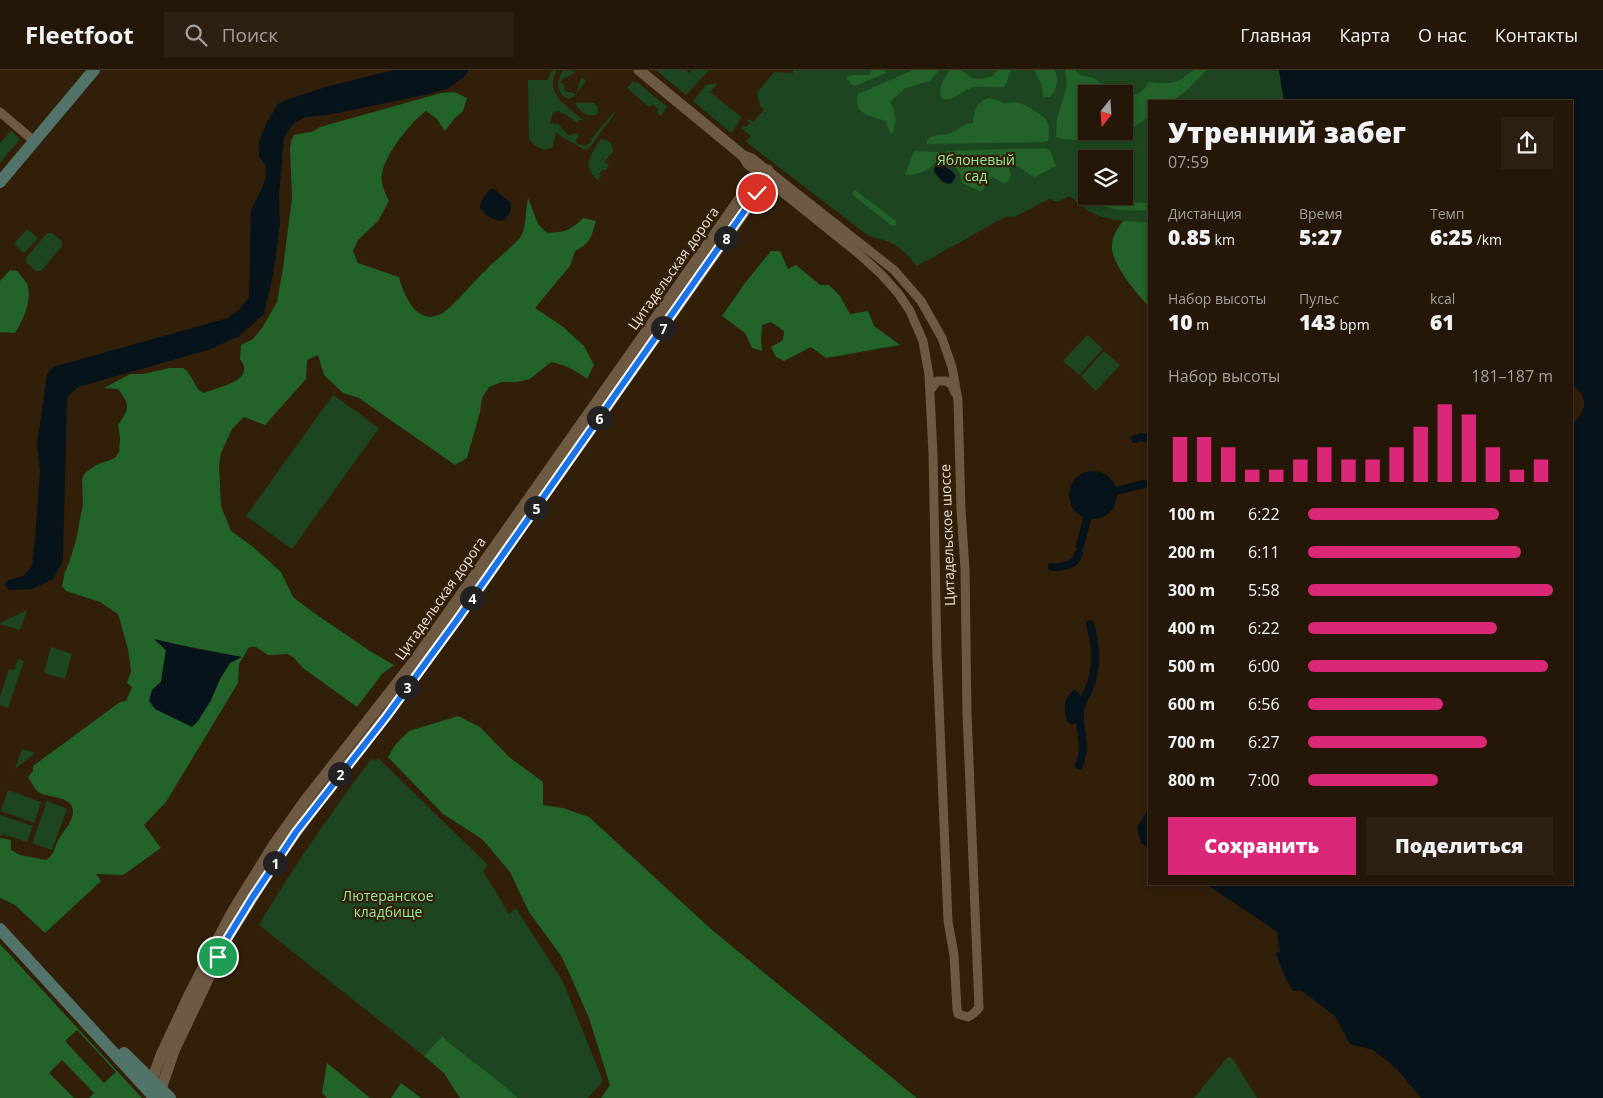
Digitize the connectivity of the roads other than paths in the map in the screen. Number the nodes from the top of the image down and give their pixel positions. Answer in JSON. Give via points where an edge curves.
{"nodes":[{"id":1,"x":94,"y":70,"type":"edge"},
{"id":2,"x":639,"y":70,"type":"edge"},
{"id":3,"x":0,"y":112,"type":"edge"},
{"id":4,"x":34,"y":141,"type":"junction"},
{"id":5,"x":741,"y":154,"type":"joint"},
{"id":6,"x":764,"y":174,"type":"junction"},
{"id":7,"x":0,"y":182,"type":"edge"},
{"id":8,"x":930,"y":391,"type":"junction"},
{"id":9,"x":958,"y":400,"type":"junction"},
{"id":10,"x":0,"y":929,"type":"edge"},
{"id":11,"x":62,"y":996,"type":"junction"},
{"id":12,"x":162,"y":1055,"type":"junction"},
{"id":13,"x":133,"y":1062,"type":"junction"},
{"id":14,"x":155,"y":1090,"type":"edge"},
{"id":15,"x":170,"y":1098,"type":"edge"}],
"edges":[{"from":1,"to":4,"type":"main road"},
{"from":2,"to":5,"type":"street","name":"Цитадельское шоссе"},
{"from":3,"to":4,"type":"street"},
{"from":4,"to":7,"type":"main road"},
{"from":5,"to":6,"type":"street","name":"Цитадельское шоссе","via":[[747,164]]},
{"from":6,"to":8,"type":"street","name":"Цитадельское шоссе","via":[[859,254],[898,293],[923,341]]},
{"from":6,"to":9,"type":"street","name":"Цитадельское шоссе","via":[[883,261],[922,301],[942,338],[956,382]]},
{"from":6,"to":12,"type":"street","name":"Цитадельская дорога","via":[[418,655],[273,846],[224,927]]},
{"from":6,"to":14,"type":"street","name":"Цитадельская дорога","via":[[457,620],[271,868],[225,944]]},
{"from":8,"to":9,"type":"street","via":[[937,380],[946,381],[952,385]]},
{"from":8,"to":9,"type":"street","name":"Цитадельское шоссе","via":[[948,921],[954,955],[956,1009],[958,1014],[968,1017],[979,1008]]},
{"from":10,"to":11,"type":"main road"},
{"from":11,"to":13,"type":"main road"},
{"from":11,"to":14,"type":"main road"},
{"from":12,"to":13,"type":"street","via":[[148,1064]]},
{"from":12,"to":14,"type":"street","name":"Цитадельская дорога"},
{"from":13,"to":14,"type":"main road"},
{"from":14,"to":15,"type":"main road"}]}
